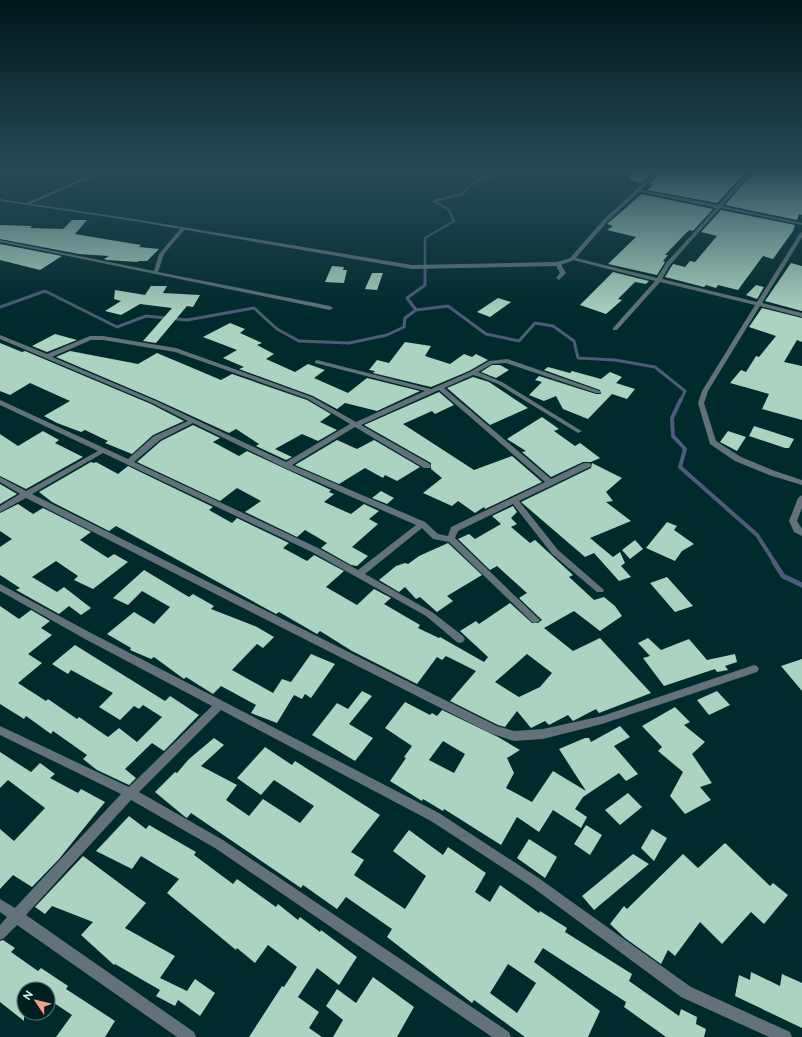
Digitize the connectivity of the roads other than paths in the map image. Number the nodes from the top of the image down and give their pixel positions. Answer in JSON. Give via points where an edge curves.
{"nodes":[{"id":1,"x":116,"y":218,"type":"edge"},
{"id":2,"x":608,"y":218,"type":"edge"},
{"id":3,"x":710,"y":218,"type":"edge"},
{"id":4,"x":775,"y":218,"type":"edge"},
{"id":5,"x":802,"y":224,"type":"edge"},
{"id":6,"x":183,"y":229,"type":"junction"},
{"id":7,"x":802,"y":233,"type":"edge"},
{"id":8,"x":0,"y":241,"type":"edge"},
{"id":9,"x":572,"y":259,"type":"junction"},
{"id":10,"x":558,"y":264,"type":"junction"},
{"id":11,"x":156,"y":271,"type":"junction"},
{"id":12,"x":559,"y":278,"type":"dead end"},
{"id":13,"x":659,"y":280,"type":"junction"},
{"id":14,"x":758,"y":304,"type":"junction"},
{"id":15,"x":330,"y":308,"type":"dead end"},
{"id":16,"x":802,"y":315,"type":"edge"},
{"id":17,"x":615,"y":328,"type":"dead end"},
{"id":18,"x":0,"y":337,"type":"edge"},
{"id":19,"x":46,"y":357,"type":"junction"},
{"id":20,"x":317,"y":362,"type":"dead end"},
{"id":21,"x":472,"y":373,"type":"junction"},
{"id":22,"x":439,"y":387,"type":"junction"},
{"id":23,"x":432,"y":391,"type":"junction"},
{"id":24,"x":598,"y":392,"type":"dead end"},
{"id":25,"x":0,"y":402,"type":"edge"},
{"id":26,"x":193,"y":421,"type":"junction"},
{"id":27,"x":356,"y":424,"type":"junction"},
{"id":28,"x":578,"y":431,"type":"dead end"},
{"id":29,"x":104,"y":450,"type":"junction"},
{"id":30,"x":129,"y":462,"type":"junction"},
{"id":31,"x":286,"y":465,"type":"junction"},
{"id":32,"x":587,"y":465,"type":"dead end"},
{"id":33,"x":427,"y":466,"type":"dead end"},
{"id":34,"x":0,"y":479,"type":"edge"},
{"id":35,"x":549,"y":482,"type":"junction"},
{"id":36,"x":802,"y":483,"type":"edge"},
{"id":37,"x":25,"y":494,"type":"junction"},
{"id":38,"x":802,"y":498,"type":"edge"},
{"id":39,"x":514,"y":500,"type":"junction"},
{"id":40,"x":0,"y":509,"type":"edge"},
{"id":41,"x":422,"y":524,"type":"junction"},
{"id":42,"x":802,"y":533,"type":"edge"},
{"id":43,"x":451,"y":539,"type":"junction"},
{"id":44,"x":358,"y":575,"type":"junction"},
{"id":45,"x":0,"y":586,"type":"edge"},
{"id":46,"x":600,"y":590,"type":"dead end"},
{"id":47,"x":535,"y":620,"type":"dead end"},
{"id":48,"x":460,"y":639,"type":"dead end"},
{"id":49,"x":754,"y":669,"type":"dead end"},
{"id":50,"x":220,"y":705,"type":"junction"},
{"id":51,"x":0,"y":730,"type":"edge"},
{"id":52,"x":130,"y":793,"type":"junction"},
{"id":53,"x":0,"y":905,"type":"edge"},
{"id":54,"x":16,"y":917,"type":"junction"},
{"id":55,"x":0,"y":934,"type":"edge"},
{"id":56,"x":189,"y":1037,"type":"edge"},
{"id":57,"x":504,"y":1037,"type":"edge"},
{"id":58,"x":785,"y":1037,"type":"edge"}],
"edges":[{"from":1,"to":6,"type":"street"},
{"from":2,"to":9,"type":"street"},
{"from":3,"to":13,"type":"street","via":[[668,264]]},
{"from":4,"to":5,"type":"street"},
{"from":6,"to":10,"type":"street","via":[[412,267]]},
{"from":6,"to":11,"type":"street","via":[[162,254]]},
{"from":7,"to":14,"type":"street"},
{"from":8,"to":11,"type":"street"},
{"from":9,"to":10,"type":"street"},
{"from":9,"to":13,"type":"street"},
{"from":10,"to":12,"type":"street","via":[[563,273]]},
{"from":11,"to":15,"type":"street"},
{"from":13,"to":14,"type":"street"},
{"from":13,"to":17,"type":"street"},
{"from":14,"to":16,"type":"street"},
{"from":14,"to":36,"type":"street","via":[[705,390],[701,403],[713,442],[738,458],[772,474]]},
{"from":18,"to":19,"type":"street"},
{"from":19,"to":26,"type":"street"},
{"from":19,"to":27,"type":"street","via":[[90,338],[176,350],[310,398]]},
{"from":20,"to":23,"type":"street"},
{"from":21,"to":22,"type":"street"},
{"from":21,"to":24,"type":"street","via":[[491,362],[507,361]]},
{"from":21,"to":28,"type":"street","via":[[500,383]]},
{"from":22,"to":23,"type":"street"},
{"from":22,"to":35,"type":"street"},
{"from":23,"to":27,"type":"street"},
{"from":25,"to":29,"type":"street"},
{"from":26,"to":30,"type":"street","via":[[157,438]]},
{"from":26,"to":31,"type":"street"},
{"from":27,"to":31,"type":"street"},
{"from":27,"to":33,"type":"street"},
{"from":29,"to":30,"type":"street"},
{"from":29,"to":37,"type":"street"},
{"from":30,"to":44,"type":"street","via":[[315,550]]},
{"from":31,"to":41,"type":"street"},
{"from":32,"to":35,"type":"street"},
{"from":34,"to":37,"type":"street"},
{"from":35,"to":39,"type":"street"},
{"from":37,"to":40,"type":"street"},
{"from":37,"to":49,"type":"street","via":[[494,730],[514,736],[543,734],[602,720]]},
{"from":38,"to":42,"type":"street","via":[[793,520],[797,530]]},
{"from":39,"to":43,"type":"street","via":[[454,529]]},
{"from":39,"to":46,"type":"street","via":[[554,552]]},
{"from":41,"to":43,"type":"street","via":[[436,537]]},
{"from":41,"to":44,"type":"street"},
{"from":43,"to":47,"type":"street"},
{"from":44,"to":48,"type":"street","via":[[429,614]]},
{"from":45,"to":50,"type":"street","via":[[88,636]]},
{"from":50,"to":52,"type":"street"},
{"from":50,"to":58,"type":"street","via":[[435,817],[536,883],[686,992]]},
{"from":51,"to":52,"type":"street"},
{"from":52,"to":54,"type":"street"},
{"from":52,"to":57,"type":"street","via":[[219,844]]},
{"from":53,"to":54,"type":"street"},
{"from":54,"to":55,"type":"street"},
{"from":54,"to":56,"type":"street"}]}
